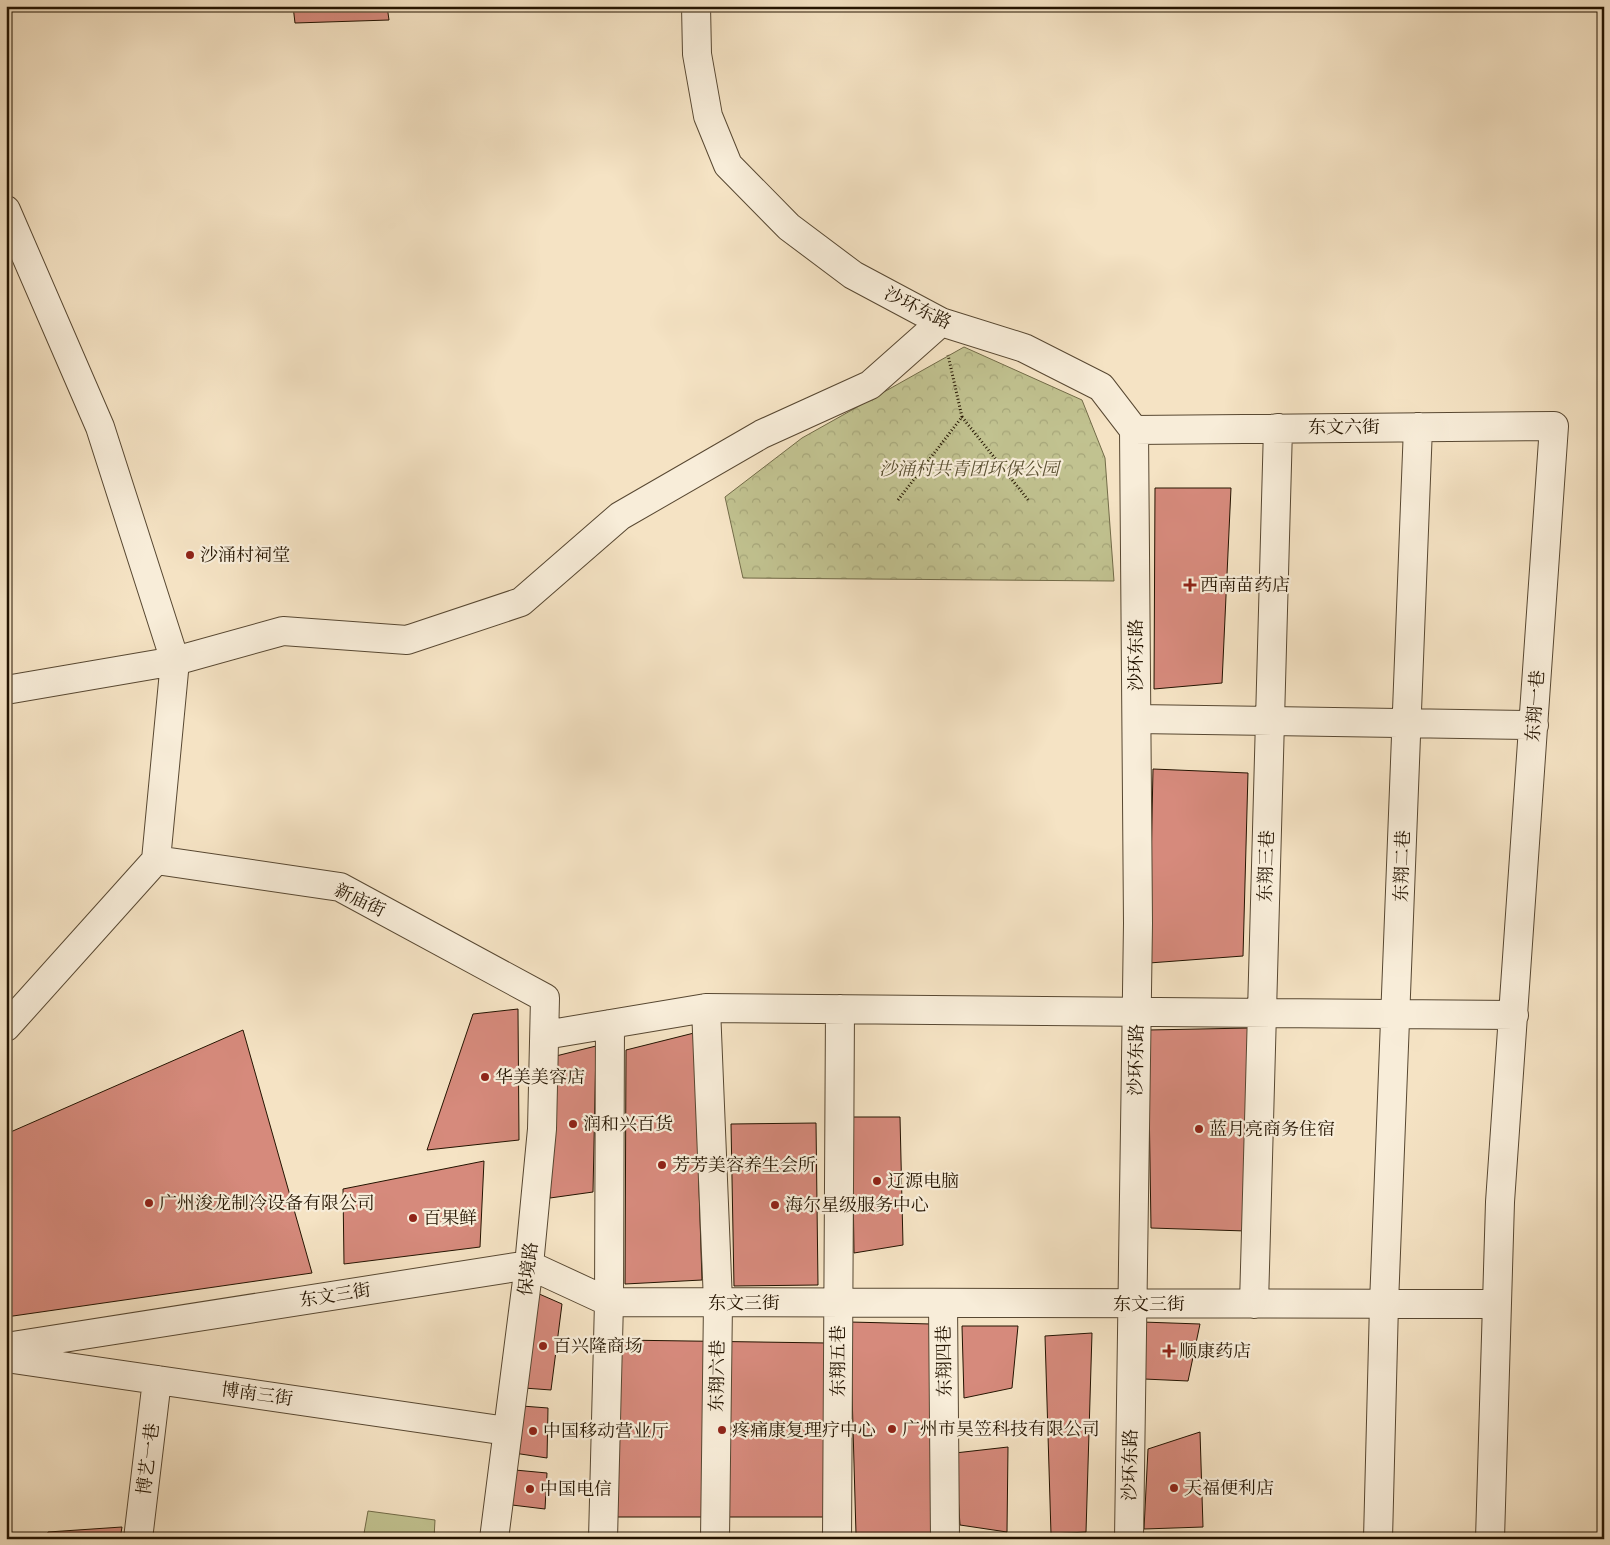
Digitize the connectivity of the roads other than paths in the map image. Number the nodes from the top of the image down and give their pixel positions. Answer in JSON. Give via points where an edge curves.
{"nodes":[{"id":1,"x":696,"y":6,"type":"edge"},
{"id":2,"x":6,"y":210,"type":"edge"},
{"id":3,"x":941,"y":322,"type":"junction"},
{"id":4,"x":1554,"y":426,"type":"joint"},
{"id":5,"x":1418,"y":427,"type":"junction"},
{"id":6,"x":1278,"y":428,"type":"junction"},
{"id":7,"x":1134,"y":430,"type":"junction"},
{"id":8,"x":175,"y":661,"type":"junction"},
{"id":9,"x":6,"y":690,"type":"edge"},
{"id":10,"x":1136,"y":719,"type":"junction"},
{"id":11,"x":1270,"y":722,"type":"junction"},
{"id":12,"x":1534,"y":726,"type":"junction"},
{"id":13,"x":156,"y":860,"type":"junction"},
{"id":14,"x":545,"y":998,"type":"joint"},
{"id":15,"x":706,"y":1008,"type":"junction"},
{"id":16,"x":840,"y":1009,"type":"junction"},
{"id":17,"x":1137,"y":1010,"type":"junction"},
{"id":18,"x":1262,"y":1012,"type":"junction"},
{"id":19,"x":1396,"y":1014,"type":"junction"},
{"id":20,"x":1514,"y":1015,"type":"junction"},
{"id":21,"x":610,"y":1024,"type":"junction"},
{"id":22,"x":6,"y":1027,"type":"edge"},
{"id":23,"x":545,"y":1036,"type":"junction"},
{"id":24,"x":528,"y":1265,"type":"junction"},
{"id":25,"x":609,"y":1302,"type":"junction"},
{"id":26,"x":718,"y":1302,"type":"junction"},
{"id":27,"x":838,"y":1303,"type":"junction"},
{"id":28,"x":943,"y":1303,"type":"junction"},
{"id":29,"x":1132,"y":1304,"type":"junction"},
{"id":30,"x":1254,"y":1304,"type":"junction"},
{"id":31,"x":1384,"y":1304,"type":"junction"},
{"id":32,"x":1497,"y":1304,"type":"junction"},
{"id":33,"x":6,"y":1347,"type":"edge"},
{"id":34,"x":6,"y":1358,"type":"edge"},
{"id":35,"x":157,"y":1380,"type":"junction"},
{"id":36,"x":508,"y":1431,"type":"junction"},
{"id":37,"x":138,"y":1539,"type":"edge"},
{"id":38,"x":494,"y":1539,"type":"edge"},
{"id":39,"x":603,"y":1539,"type":"edge"},
{"id":40,"x":715,"y":1539,"type":"edge"},
{"id":41,"x":836,"y":1539,"type":"edge"},
{"id":42,"x":945,"y":1539,"type":"edge"},
{"id":43,"x":1129,"y":1539,"type":"edge"},
{"id":44,"x":1378,"y":1539,"type":"edge"},
{"id":45,"x":1490,"y":1539,"type":"edge"}],
"edges":[{"from":1,"to":3,"type":"street","name":"沙环东路","via":[[697,54],[708,116],[728,165],[789,227],[853,275]]},
{"from":2,"to":8,"type":"street","via":[[100,428]]},
{"from":3,"to":7,"type":"street","name":"沙环东路","via":[[1024,348],[1101,387]]},
{"from":3,"to":8,"type":"street","via":[[870,385],[762,434],[620,516],[521,602],[407,640],[283,630]]},
{"from":4,"to":5,"type":"street","name":"东文六街"},
{"from":4,"to":12,"type":"street","name":"东翔一巷"},
{"from":5,"to":6,"type":"street","name":"东文六街"},
{"from":5,"to":19,"type":"street","name":"东翔二巷"},
{"from":6,"to":7,"type":"street","name":"东文六街"},
{"from":6,"to":11,"type":"street","name":"东翔三巷"},
{"from":7,"to":10,"type":"street","name":"沙环东路"},
{"from":8,"to":9,"type":"street"},
{"from":8,"to":13,"type":"street"},
{"from":10,"to":11,"type":"street"},
{"from":10,"to":17,"type":"street","name":"沙环东路"},
{"from":11,"to":12,"type":"street"},
{"from":11,"to":18,"type":"street","name":"东翔三巷"},
{"from":12,"to":20,"type":"street","name":"东翔一巷"},
{"from":13,"to":14,"type":"street","name":"新庙街","via":[[340,887]]},
{"from":13,"to":22,"type":"street"},
{"from":14,"to":23,"type":"street","name":"保境路"},
{"from":15,"to":16,"type":"street"},
{"from":15,"to":21,"type":"street"},
{"from":15,"to":26,"type":"street","name":"东翔六巷"},
{"from":16,"to":17,"type":"street"},
{"from":16,"to":27,"type":"street","name":"东翔五巷"},
{"from":17,"to":18,"type":"street"},
{"from":17,"to":29,"type":"street","name":"沙环东路"},
{"from":18,"to":19,"type":"street"},
{"from":18,"to":30,"type":"street","name":"东翔三巷"},
{"from":19,"to":20,"type":"street"},
{"from":19,"to":31,"type":"street","name":"东翔二巷"},
{"from":20,"to":32,"type":"street","name":"东翔一巷","via":[[1500,1202]]},
{"from":21,"to":23,"type":"street"},
{"from":21,"to":25,"type":"street"},
{"from":23,"to":24,"type":"street","name":"保境路","via":[[542,1129]]},
{"from":24,"to":25,"type":"street","name":"东文三街"},
{"from":24,"to":33,"type":"street","name":"东文三街"},
{"from":24,"to":36,"type":"street","name":"保境路"},
{"from":25,"to":26,"type":"street","name":"东文三街"},
{"from":25,"to":39,"type":"street"},
{"from":26,"to":27,"type":"street","name":"东文三街"},
{"from":26,"to":40,"type":"street","name":"东翔六巷"},
{"from":27,"to":28,"type":"street","name":"东文三街"},
{"from":27,"to":41,"type":"street","name":"东翔五巷"},
{"from":28,"to":29,"type":"street","name":"东文三街"},
{"from":28,"to":42,"type":"street","name":"东翔四巷"},
{"from":29,"to":30,"type":"street","name":"东文三街"},
{"from":29,"to":43,"type":"street","name":"沙环东路"},
{"from":30,"to":31,"type":"street","name":"东文三街"},
{"from":31,"to":32,"type":"street","name":"东文三街"},
{"from":31,"to":44,"type":"street","name":"东翔二巷"},
{"from":32,"to":45,"type":"street","name":"东翔一巷"},
{"from":34,"to":35,"type":"street","name":"博南三街"},
{"from":35,"to":36,"type":"street","name":"博南三街"},
{"from":35,"to":37,"type":"street","name":"博艺一巷"},
{"from":36,"to":38,"type":"street","name":"保境路"}]}
